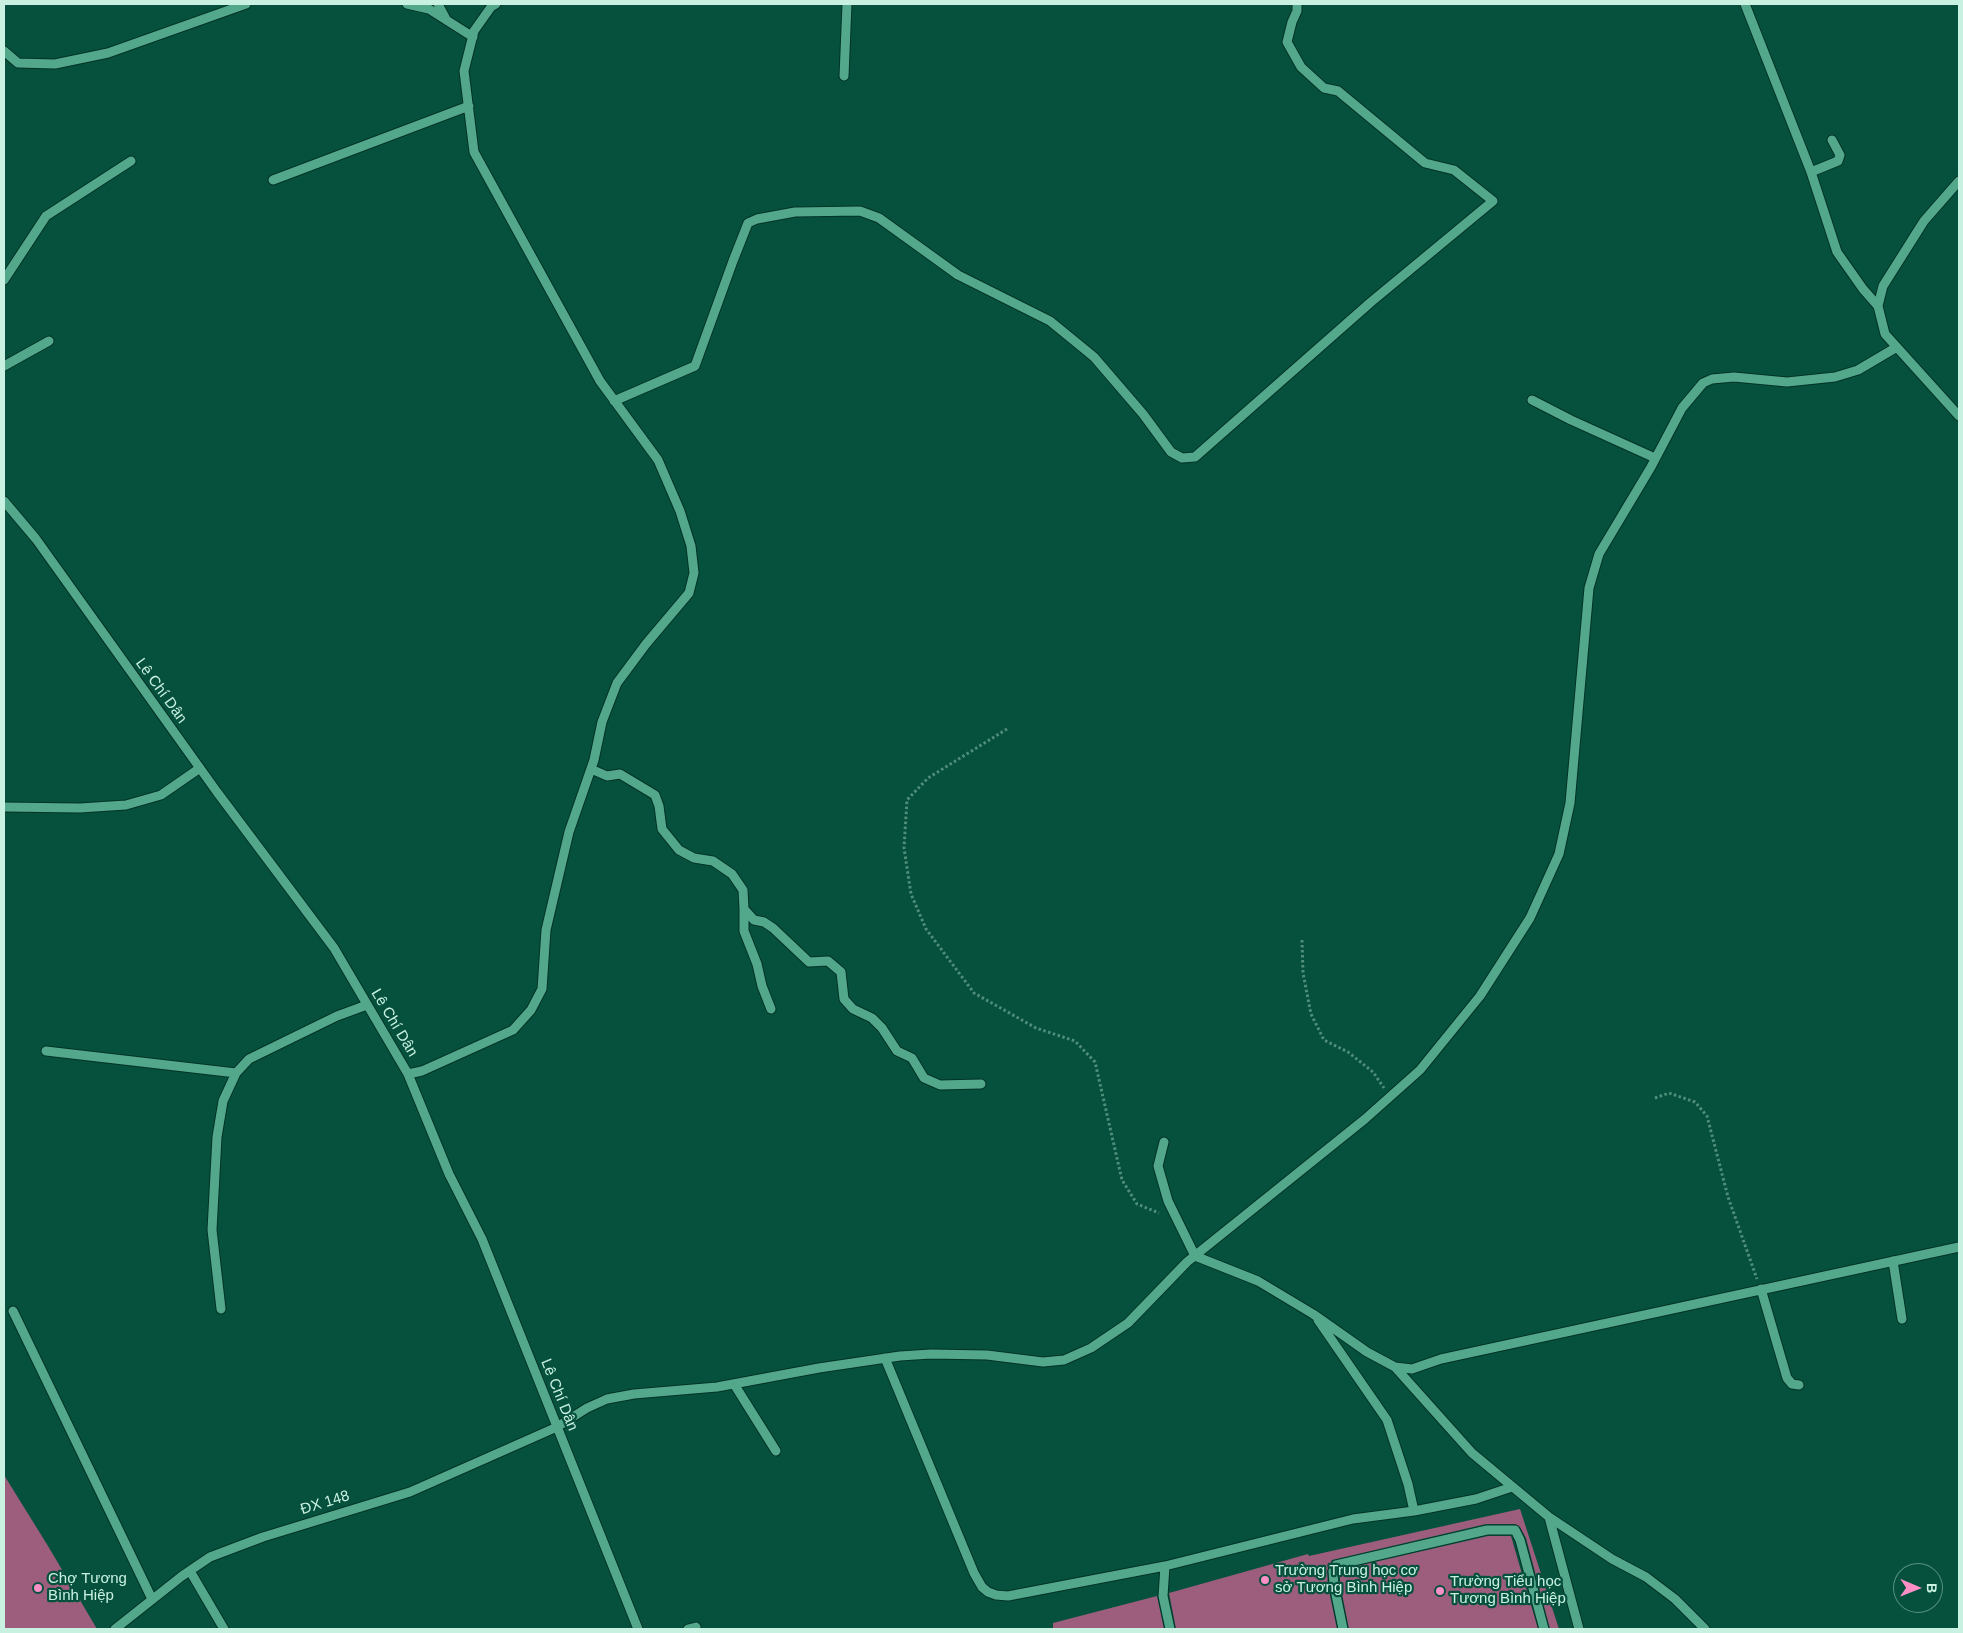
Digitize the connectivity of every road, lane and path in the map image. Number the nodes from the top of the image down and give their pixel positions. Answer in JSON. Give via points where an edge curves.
{"nodes":[{"id":1,"x":246,"y":4,"type":"edge"},
{"id":2,"x":407,"y":4,"type":"edge"},
{"id":3,"x":438,"y":4,"type":"edge"},
{"id":4,"x":496,"y":4,"type":"edge"},
{"id":5,"x":847,"y":4,"type":"edge"},
{"id":6,"x":1297,"y":4,"type":"edge"},
{"id":7,"x":1745,"y":4,"type":"edge"},
{"id":8,"x":447,"y":20,"type":"junction"},
{"id":9,"x":473,"y":37,"type":"junction"},
{"id":10,"x":4,"y":51,"type":"edge"},
{"id":11,"x":844,"y":76,"type":"dead end"},
{"id":12,"x":469,"y":106,"type":"junction"},
{"id":13,"x":1832,"y":140,"type":"dead end"},
{"id":14,"x":131,"y":162,"type":"dead end"},
{"id":15,"x":1811,"y":172,"type":"junction"},
{"id":16,"x":273,"y":180,"type":"dead end"},
{"id":17,"x":1959,"y":181,"type":"edge"},
{"id":18,"x":4,"y":280,"type":"edge"},
{"id":19,"x":1878,"y":306,"type":"junction"},
{"id":20,"x":49,"y":342,"type":"dead end"},
{"id":21,"x":1897,"y":347,"type":"junction"},
{"id":22,"x":4,"y":366,"type":"edge"},
{"id":23,"x":1532,"y":400,"type":"dead end"},
{"id":24,"x":614,"y":401,"type":"junction"},
{"id":25,"x":1959,"y":416,"type":"edge"},
{"id":26,"x":1655,"y":458,"type":"junction"},
{"id":27,"x":4,"y":501,"type":"edge"},
{"id":28,"x":1007,"y":729,"type":"dead end"},
{"id":29,"x":200,"y":768,"type":"junction"},
{"id":30,"x":591,"y":769,"type":"junction"},
{"id":31,"x":4,"y":807,"type":"edge"},
{"id":32,"x":744,"y":909,"type":"junction"},
{"id":33,"x":1302,"y":940,"type":"dead end"},
{"id":34,"x":367,"y":1005,"type":"junction"},
{"id":35,"x":771,"y":1009,"type":"dead end"},
{"id":36,"x":46,"y":1051,"type":"dead end"},
{"id":37,"x":236,"y":1073,"type":"junction"},
{"id":38,"x":408,"y":1074,"type":"junction"},
{"id":39,"x":981,"y":1084,"type":"dead end"},
{"id":40,"x":1390,"y":1097,"type":"junction"},
{"id":41,"x":1655,"y":1098,"type":"dead end"},
{"id":42,"x":1164,"y":1142,"type":"dead end"},
{"id":43,"x":1176,"y":1219,"type":"junction"},
{"id":44,"x":1959,"y":1247,"type":"edge"},
{"id":45,"x":1195,"y":1256,"type":"junction"},
{"id":46,"x":1893,"y":1261,"type":"junction"},
{"id":47,"x":1761,"y":1289,"type":"junction"},
{"id":48,"x":221,"y":1309,"type":"dead end"},
{"id":49,"x":13,"y":1311,"type":"dead end"},
{"id":50,"x":1313,"y":1314,"type":"junction"},
{"id":51,"x":1902,"y":1319,"type":"dead end"},
{"id":52,"x":885,"y":1358,"type":"junction"},
{"id":53,"x":1395,"y":1367,"type":"junction"},
{"id":54,"x":734,"y":1384,"type":"junction"},
{"id":55,"x":1799,"y":1385,"type":"dead end"},
{"id":56,"x":557,"y":1427,"type":"junction"},
{"id":57,"x":776,"y":1451,"type":"dead end"},
{"id":58,"x":1512,"y":1486,"type":"junction"},
{"id":59,"x":1414,"y":1511,"type":"junction"},
{"id":60,"x":1549,"y":1517,"type":"junction"},
{"id":61,"x":1166,"y":1566,"type":"junction"},
{"id":62,"x":190,"y":1571,"type":"junction"},
{"id":63,"x":152,"y":1599,"type":"junction"},
{"id":64,"x":114,"y":1629,"type":"edge"},
{"id":65,"x":224,"y":1629,"type":"edge"},
{"id":66,"x":638,"y":1629,"type":"edge"},
{"id":67,"x":1170,"y":1629,"type":"edge"},
{"id":68,"x":1343,"y":1629,"type":"edge"},
{"id":69,"x":1544,"y":1629,"type":"edge"},
{"id":70,"x":1579,"y":1629,"type":"edge"},
{"id":71,"x":1705,"y":1629,"type":"edge"}],
"edges":[{"from":1,"to":10,"type":"street","via":[[108,53],[55,64],[18,63]]},
{"from":2,"to":8,"type":"street","via":[[429,9]]},
{"from":3,"to":8,"type":"street"},
{"from":4,"to":9,"type":"street","via":[[474,31]]},
{"from":5,"to":11,"type":"street"},
{"from":6,"to":24,"type":"street","via":[[1288,42],[1301,66],[1324,88],[1338,91],[1425,163],[1454,170],[1493,201],[1371,302],[1195,457],[1182,458],[1171,452],[1130,398],[1094,357],[1067,333],[1050,321],[958,275],[878,218],[860,211],[795,212],[757,218],[748,223],[696,366]]},
{"from":7,"to":15,"type":"street"},
{"from":8,"to":9,"type":"street"},
{"from":9,"to":12,"type":"street","via":[[464,71]]},
{"from":12,"to":16,"type":"street"},
{"from":12,"to":24,"type":"street","via":[[474,152]]},
{"from":13,"to":15,"type":"street","via":[[1840,155],[1838,161]]},
{"from":14,"to":18,"type":"street","via":[[46,216]]},
{"from":15,"to":19,"type":"street","via":[[1837,252]]},
{"from":17,"to":19,"type":"street","via":[[1924,221],[1883,286]]},
{"from":19,"to":21,"type":"street","via":[[1885,334]]},
{"from":20,"to":22,"type":"street"},
{"from":21,"to":25,"type":"street"},
{"from":21,"to":26,"type":"street","name":"ĐX 148","via":[[1858,370],[1834,377],[1787,382],[1734,377],[1703,383],[1682,408]]},
{"from":23,"to":26,"type":"street"},
{"from":24,"to":30,"type":"street","via":[[658,460],[692,546],[694,573],[689,593],[617,683],[602,722]]},
{"from":26,"to":40,"type":"street","name":"ĐX 148","via":[[1598,554],[1589,588],[1570,803],[1559,854],[1530,918],[1480,996],[1420,1070]]},
{"from":27,"to":29,"type":"street","name":"Lê Chí Dân","via":[[36,539]]},
{"from":28,"to":43,"type":"path","via":[[928,778],[907,800],[904,848],[911,894],[926,929],[974,993],[1036,1028],[1075,1041],[1095,1062],[1122,1180],[1137,1204]]},
{"from":29,"to":31,"type":"street","via":[[161,795],[126,805]]},
{"from":29,"to":34,"type":"street","name":"Lê Chí Dân","via":[[334,948]]},
{"from":30,"to":32,"type":"street","via":[[607,776],[620,774],[655,795],[662,829],[679,850],[694,858],[713,861],[732,874],[743,890]]},
{"from":30,"to":38,"type":"street","via":[[569,832],[546,930],[542,989],[532,1010],[513,1030],[422,1071]]},
{"from":32,"to":35,"type":"street","via":[[744,931]]},
{"from":32,"to":39,"type":"street","via":[[754,920],[773,928],[809,962],[828,961],[841,972],[844,999],[853,1009],[872,1018],[897,1051],[912,1058],[924,1078],[940,1085]]},
{"from":33,"to":40,"type":"path","via":[[1303,973],[1311,1014],[1324,1040],[1348,1052],[1373,1072]]},
{"from":34,"to":37,"type":"street","via":[[336,1016],[249,1059]]},
{"from":34,"to":38,"type":"street","name":"Lê Chí Dân"},
{"from":36,"to":37,"type":"street"},
{"from":37,"to":48,"type":"street","via":[[223,1102],[217,1137],[212,1230]]},
{"from":38,"to":56,"type":"street","name":"Lê Chí Dân","via":[[449,1174],[482,1239]]},
{"from":40,"to":45,"type":"street","name":"ĐX 148"},
{"from":41,"to":47,"type":"path","via":[[1669,1092],[1695,1102],[1707,1116],[1728,1197]]},
{"from":42,"to":43,"type":"street","via":[[1158,1166]]},
{"from":43,"to":45,"type":"street"},
{"from":44,"to":46,"type":"street"},
{"from":45,"to":50,"type":"street","via":[[1258,1281]]},
{"from":45,"to":52,"type":"street","name":"ĐX 148","via":[[1128,1323],[1091,1348],[1064,1360],[1043,1362],[931,1354]]},
{"from":46,"to":47,"type":"street"},
{"from":46,"to":51,"type":"street"},
{"from":47,"to":53,"type":"street","via":[[1441,1358],[1412,1369]]},
{"from":47,"to":55,"type":"street","via":[[1787,1378],[1792,1384]]},
{"from":49,"to":63,"type":"street"},
{"from":50,"to":53,"type":"street","via":[[1367,1352]]},
{"from":50,"to":59,"type":"street","via":[[1387,1420]]},
{"from":52,"to":54,"type":"street","name":"ĐX 148"},
{"from":52,"to":61,"type":"street","via":[[974,1573],[988,1592],[1008,1596]]},
{"from":53,"to":58,"type":"street","via":[[1472,1453]]},
{"from":54,"to":56,"type":"street","name":"ĐX 148","via":[[634,1394],[607,1400]]},
{"from":54,"to":57,"type":"street"},
{"from":56,"to":62,"type":"street","name":"ĐX 148","via":[[410,1492],[263,1537],[210,1557]]},
{"from":56,"to":66,"type":"street","name":"Lê Chí Dân"},
{"from":58,"to":59,"type":"street","via":[[1476,1499]]},
{"from":58,"to":60,"type":"street"},
{"from":59,"to":61,"type":"street","via":[[1353,1519]]},
{"from":60,"to":70,"type":"street"},
{"from":60,"to":71,"type":"street","via":[[1612,1559],[1646,1577],[1675,1599]]},
{"from":61,"to":67,"type":"street","via":[[1163,1596]]},
{"from":62,"to":63,"type":"street","name":"ĐX 148"},
{"from":62,"to":65,"type":"street"},
{"from":63,"to":64,"type":"street","name":"ĐX 148"},
{"from":68,"to":69,"type":"street","via":[[1334,1585],[1336,1565],[1487,1530],[1515,1530]]}]}
